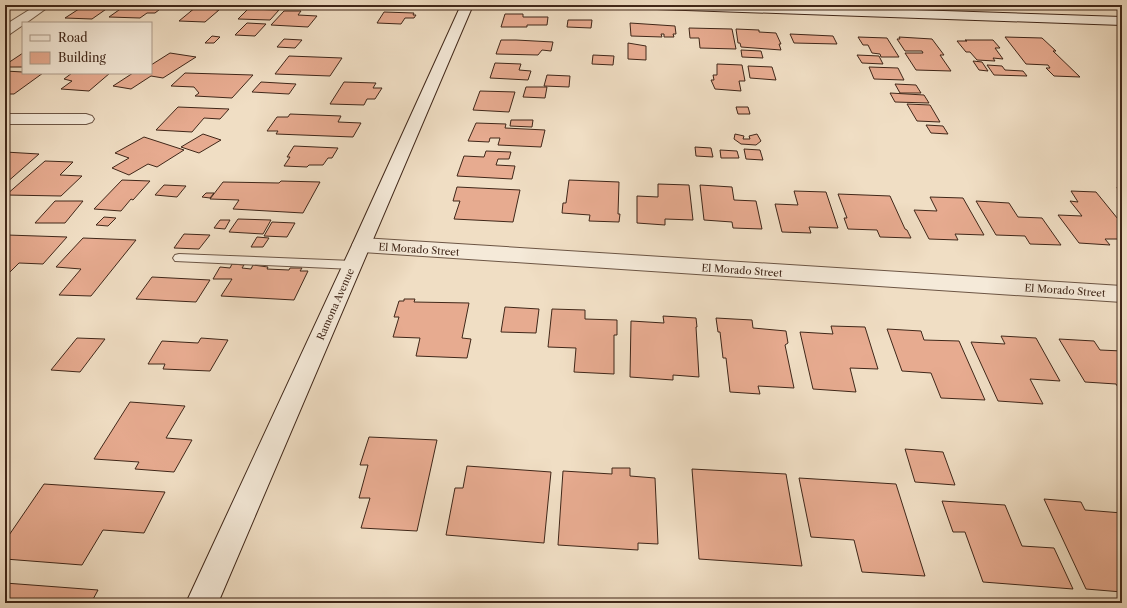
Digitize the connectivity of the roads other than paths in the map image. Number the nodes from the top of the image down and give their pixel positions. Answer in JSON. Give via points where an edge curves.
{"nodes":[{"id":1,"x":45,"y":5,"type":"edge"},
{"id":2,"x":467,"y":5,"type":"edge"},
{"id":3,"x":657,"y":5,"type":"edge"},
{"id":4,"x":1122,"y":21,"type":"edge"},
{"id":5,"x":5,"y":31,"type":"edge"},
{"id":6,"x":5,"y":119,"type":"edge"},
{"id":7,"x":86,"y":119,"type":"dead end"},
{"id":8,"x":362,"y":245,"type":"junction"},
{"id":9,"x":179,"y":258,"type":"dead end"},
{"id":10,"x":353,"y":265,"type":"junction"},
{"id":11,"x":1122,"y":294,"type":"edge"},
{"id":12,"x":202,"y":603,"type":"edge"}],
"edges":[{"from":1,"to":5,"type":"street"},
{"from":2,"to":8,"type":"street","name":"Ramona Avenue"},
{"from":3,"to":4,"type":"street"},
{"from":6,"to":7,"type":"street"},
{"from":8,"to":10,"type":"street","name":"Ramona Avenue"},
{"from":8,"to":11,"type":"street","name":"El Morado Street"},
{"from":9,"to":10,"type":"lane"},
{"from":10,"to":12,"type":"street","name":"Ramona Avenue"}]}
